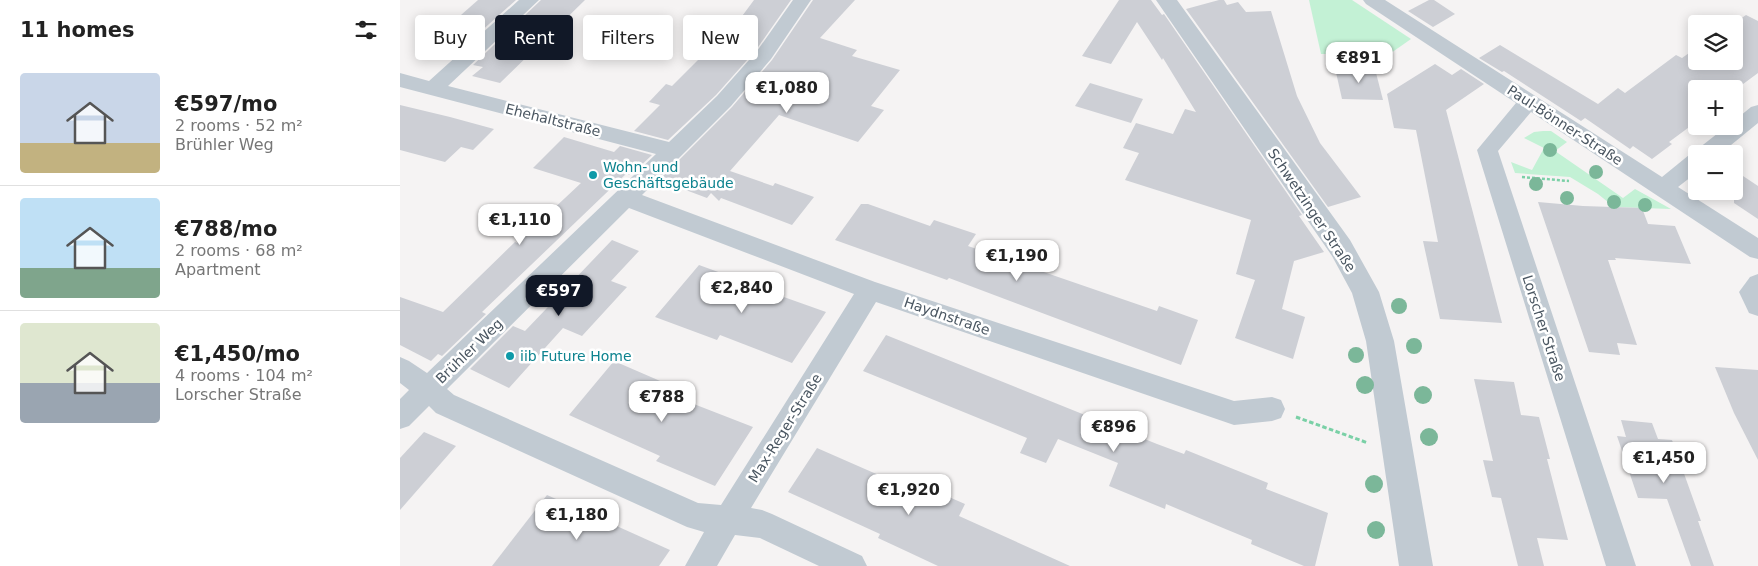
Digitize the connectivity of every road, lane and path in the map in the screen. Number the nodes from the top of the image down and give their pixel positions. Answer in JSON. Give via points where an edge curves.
{"nodes":[{"id":1,"x":530,"y":0,"type":"edge"},
{"id":2,"x":802,"y":0,"type":"edge"},
{"id":3,"x":1166,"y":0,"type":"edge"},
{"id":4,"x":1372,"y":0,"type":"edge"},
{"id":5,"x":400,"y":80,"type":"edge"},
{"id":6,"x":432,"y":89,"type":"junction"},
{"id":7,"x":1529,"y":102,"type":"junction"},
{"id":8,"x":1758,"y":112,"type":"edge"},
{"id":9,"x":1717,"y":145,"type":"edge"},
{"id":10,"x":673,"y":151,"type":"junction"},
{"id":11,"x":1688,"y":168,"type":"edge"},
{"id":12,"x":1496,"y":179,"type":"junction"},
{"id":13,"x":1569,"y":181,"type":"dead end"},
{"id":14,"x":1663,"y":188,"type":"junction"},
{"id":15,"x":626,"y":198,"type":"junction"},
{"id":16,"x":1758,"y":250,"type":"edge"},
{"id":17,"x":1758,"y":284,"type":"edge"},
{"id":18,"x":870,"y":290,"type":"junction"},
{"id":19,"x":1758,"y":306,"type":"edge"},
{"id":20,"x":400,"y":369,"type":"edge"},
{"id":21,"x":429,"y":389,"type":"junction"},
{"id":22,"x":1272,"y":409,"type":"joint"},
{"id":23,"x":400,"y":417,"type":"edge"},
{"id":24,"x":1398,"y":454,"type":"junction"},
{"id":25,"x":729,"y":520,"type":"junction"},
{"id":26,"x":700,"y":566,"type":"edge"},
{"id":27,"x":852,"y":566,"type":"edge"},
{"id":28,"x":1416,"y":566,"type":"edge"},
{"id":29,"x":1621,"y":566,"type":"edge"}],
"edges":[{"from":1,"to":6,"type":"street"},
{"from":2,"to":10,"type":"street","name":"Brühler Weg","via":[[742,82]]},
{"from":3,"to":24,"type":"street","name":"Schwetzinger Straße","via":[[1341,248],[1365,292],[1380,341]]},
{"from":4,"to":7,"type":"street","name":"Paul-Bönner-Straße"},
{"from":5,"to":6,"type":"street","name":"Ehehaltstraße"},
{"from":6,"to":10,"type":"street","name":"Ehehaltstraße"},
{"from":7,"to":12,"type":"street","name":"Lorscher Straße","via":[[1487,150]]},
{"from":7,"to":14,"type":"street","name":"Paul-Bönner-Straße"},
{"from":8,"to":9,"type":"street"},
{"from":10,"to":15,"type":"street","name":"Brühler Weg"},
{"from":11,"to":14,"type":"street"},
{"from":12,"to":13,"type":"path","via":[[1532,176]]},
{"from":12,"to":29,"type":"street","name":"Lorscher Straße"},
{"from":14,"to":16,"type":"street","name":"Paul-Bönner-Straße"},
{"from":15,"to":18,"type":"street","name":"Haydnstraße"},
{"from":15,"to":21,"type":"street","name":"Brühler Weg"},
{"from":17,"to":19,"type":"street","via":[[1751,292]]},
{"from":18,"to":22,"type":"street","name":"Haydnstraße","via":[[1234,413]]},
{"from":18,"to":25,"type":"street","name":"Max-Reger-Straße"},
{"from":20,"to":21,"type":"street"},
{"from":21,"to":23,"type":"street","name":"Brühler Weg"},
{"from":21,"to":25,"type":"street","via":[[445,404],[697,518]]},
{"from":22,"to":24,"type":"path"},
{"from":24,"to":28,"type":"street","name":"Schwetzinger Straße"},
{"from":25,"to":26,"type":"street","name":"Max-Reger-Straße"},
{"from":25,"to":27,"type":"street","via":[[762,524]]}]}
